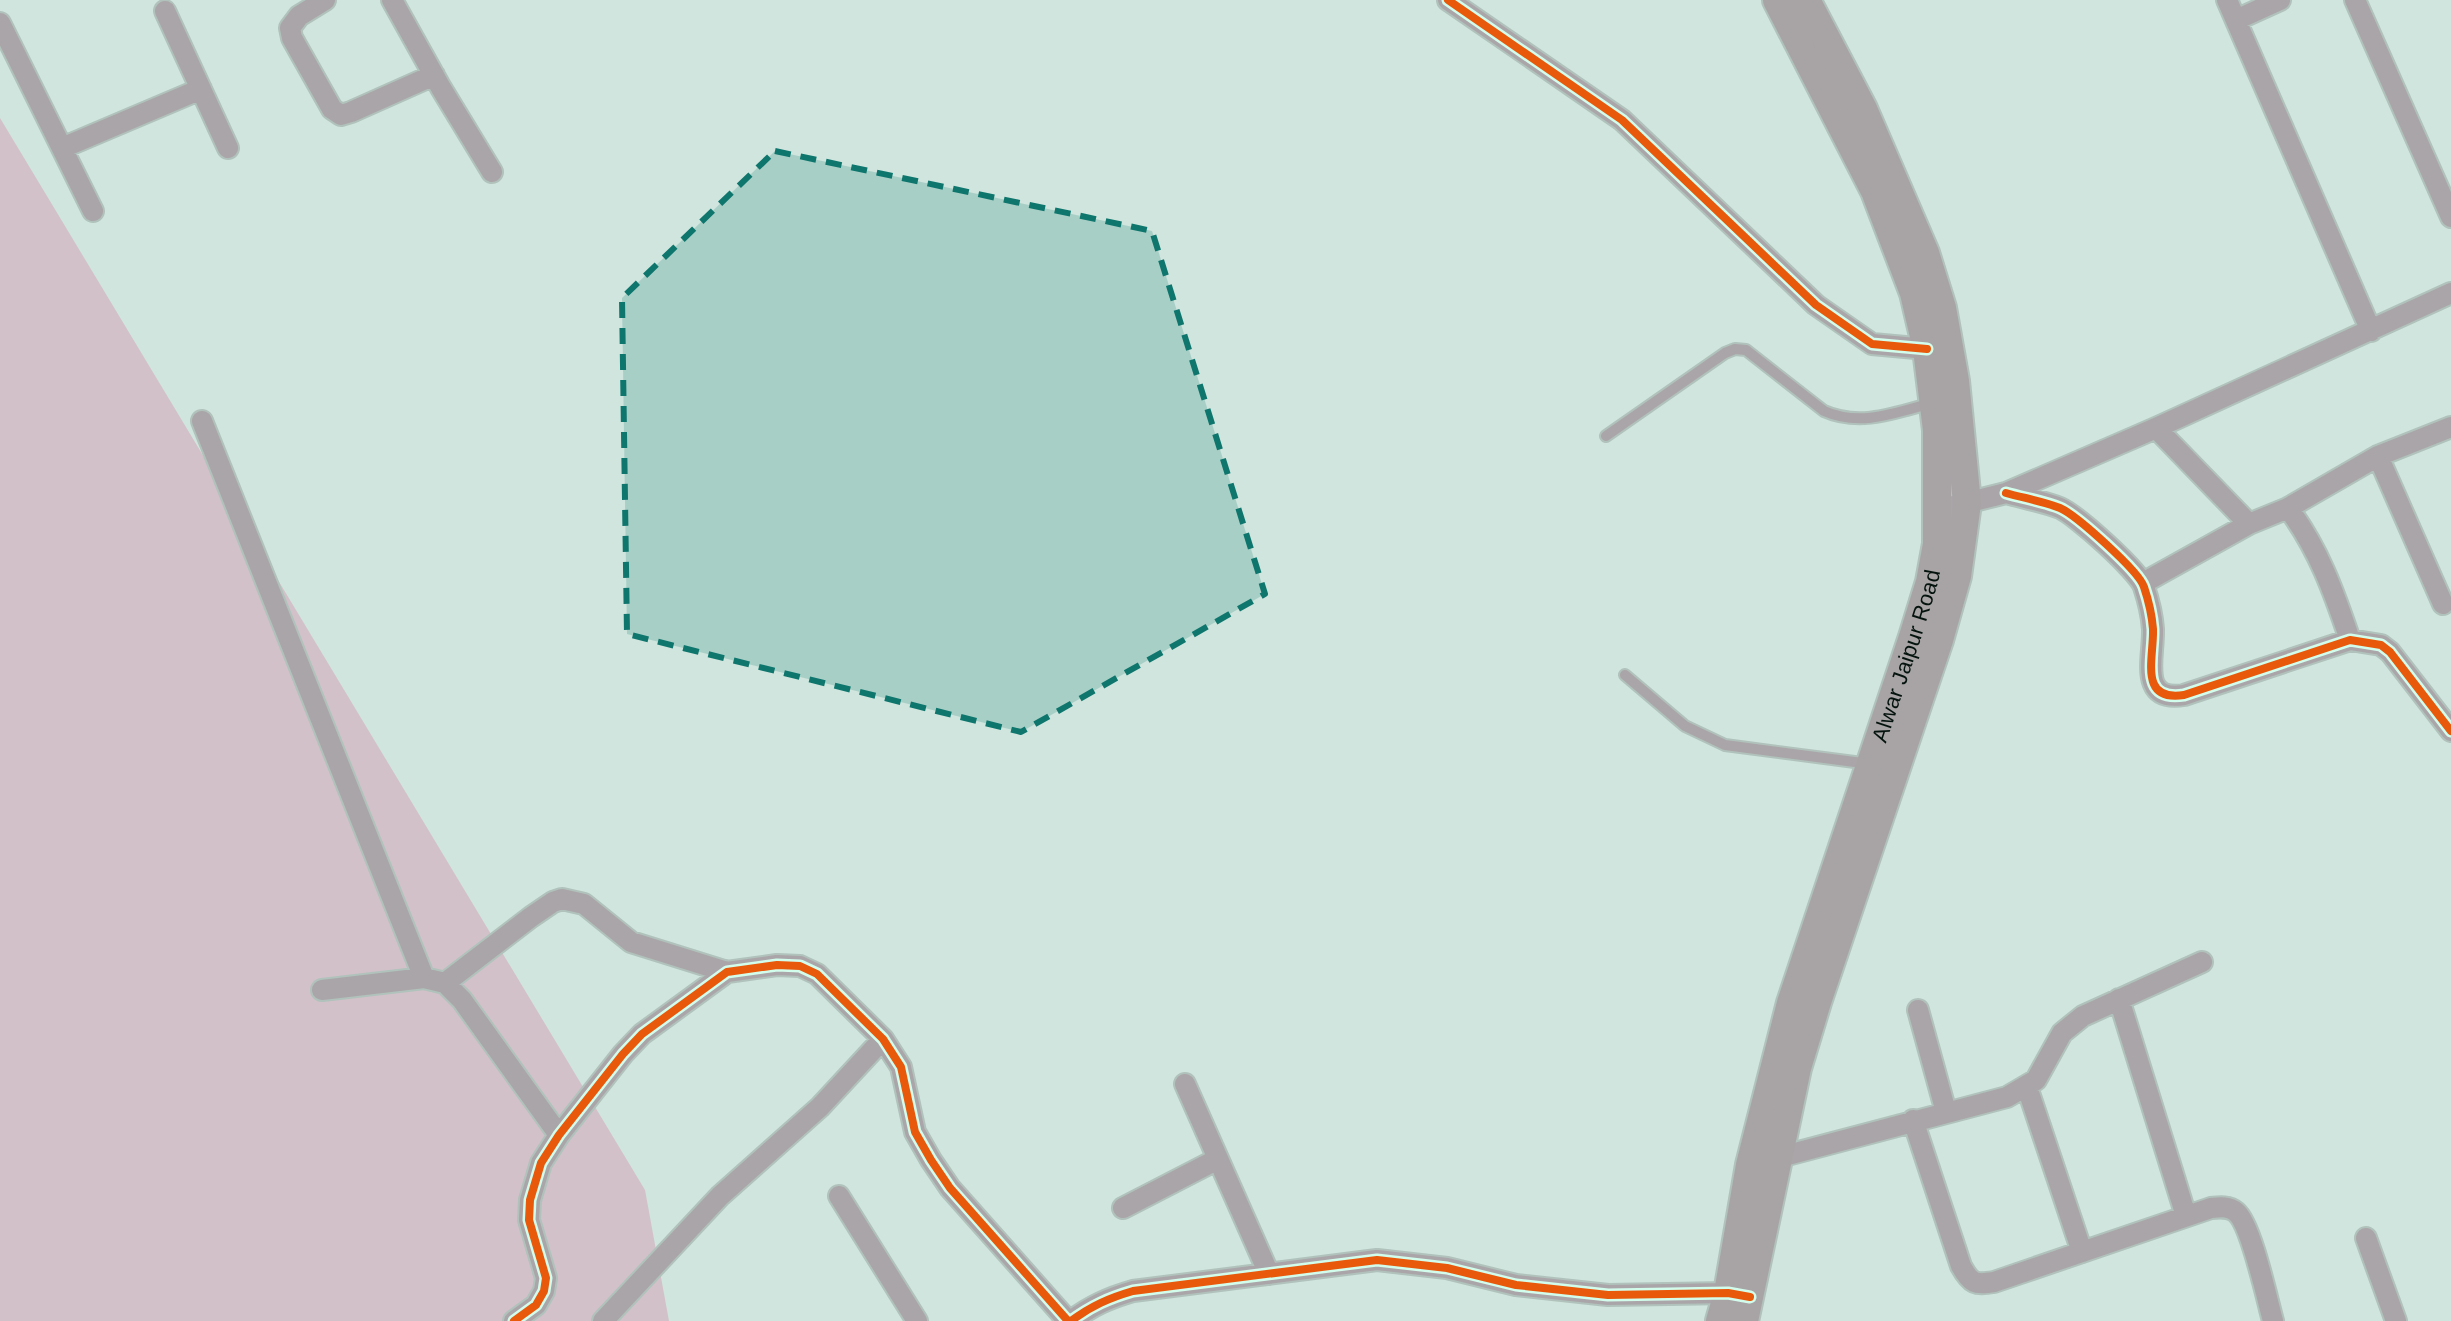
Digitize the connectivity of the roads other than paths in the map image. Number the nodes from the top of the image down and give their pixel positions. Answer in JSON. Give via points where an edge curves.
{"nodes":[{"id":1,"x":325,"y":0,"type":"edge"},
{"id":2,"x":392,"y":0,"type":"edge"},
{"id":3,"x":1448,"y":0,"type":"edge"},
{"id":4,"x":1777,"y":0,"type":"edge"},
{"id":5,"x":1806,"y":0,"type":"edge"},
{"id":6,"x":2227,"y":0,"type":"edge"},
{"id":7,"x":2280,"y":0,"type":"edge"},
{"id":8,"x":2355,"y":0,"type":"edge"},
{"id":9,"x":165,"y":11,"type":"dead end"},
{"id":10,"x":2236,"y":20,"type":"junction"},
{"id":11,"x":0,"y":23,"type":"edge"},
{"id":12,"x":434,"y":75,"type":"junction"},
{"id":13,"x":201,"y":89,"type":"junction"},
{"id":14,"x":62,"y":148,"type":"junction"},
{"id":15,"x":228,"y":148,"type":"dead end"},
{"id":16,"x":492,"y":172,"type":"dead end"},
{"id":17,"x":93,"y":211,"type":"dead end"},
{"id":18,"x":2451,"y":217,"type":"edge"},
{"id":19,"x":2451,"y":293,"type":"edge"},
{"id":20,"x":2371,"y":331,"type":"junction"},
{"id":21,"x":1927,"y":349,"type":"junction"},
{"id":22,"x":1934,"y":403,"type":"junction"},
{"id":23,"x":202,"y":421,"type":"dead end"},
{"id":24,"x":2451,"y":427,"type":"edge"},
{"id":25,"x":2156,"y":428,"type":"junction"},
{"id":26,"x":1606,"y":436,"type":"dead end"},
{"id":27,"x":2378,"y":456,"type":"junction"},
{"id":28,"x":2006,"y":493,"type":"junction"},
{"id":29,"x":1967,"y":503,"type":"junction"},
{"id":30,"x":2288,"y":508,"type":"junction"},
{"id":31,"x":1938,"y":510,"type":"junction"},
{"id":32,"x":2249,"y":524,"type":"junction"},
{"id":33,"x":2143,"y":583,"type":"junction"},
{"id":34,"x":2443,"y":604,"type":"dead end"},
{"id":35,"x":2350,"y":640,"type":"junction"},
{"id":36,"x":1625,"y":675,"type":"dead end"},
{"id":37,"x":2451,"y":731,"type":"edge"},
{"id":38,"x":1872,"y":764,"type":"junction"},
{"id":39,"x":2202,"y":962,"type":"dead end"},
{"id":40,"x":727,"y":972,"type":"junction"},
{"id":41,"x":424,"y":978,"type":"junction"},
{"id":42,"x":445,"y":983,"type":"junction"},
{"id":43,"x":322,"y":990,"type":"dead end"},
{"id":44,"x":2119,"y":999,"type":"junction"},
{"id":45,"x":1918,"y":1010,"type":"dead end"},
{"id":46,"x":883,"y":1039,"type":"junction"},
{"id":47,"x":1185,"y":1084,"type":"dead end"},
{"id":48,"x":2027,"y":1087,"type":"junction"},
{"id":49,"x":1946,"y":1112,"type":"junction"},
{"id":50,"x":1913,"y":1120,"type":"junction"},
{"id":51,"x":559,"y":1135,"type":"junction"},
{"id":52,"x":1776,"y":1158,"type":"junction"},
{"id":53,"x":1218,"y":1159,"type":"junction"},
{"id":54,"x":839,"y":1196,"type":"dead end"},
{"id":55,"x":1123,"y":1208,"type":"dead end"},
{"id":56,"x":2186,"y":1216,"type":"junction"},
{"id":57,"x":2366,"y":1238,"type":"dead end"},
{"id":58,"x":2082,"y":1252,"type":"junction"},
{"id":59,"x":1269,"y":1274,"type":"junction"},
{"id":60,"x":1741,"y":1304,"type":"edge"},
{"id":61,"x":1092,"y":1314,"type":"edge"},
{"id":62,"x":514,"y":1321,"type":"edge"},
{"id":63,"x":603,"y":1321,"type":"edge"},
{"id":64,"x":917,"y":1321,"type":"edge"},
{"id":65,"x":1070,"y":1321,"type":"edge"},
{"id":66,"x":1720,"y":1321,"type":"edge"},
{"id":67,"x":2273,"y":1321,"type":"edge"},
{"id":68,"x":2396,"y":1321,"type":"edge"}],
"edges":[{"from":1,"to":12,"type":"street","via":[[290,28],[332,109],[341,115],[351,112]]},
{"from":2,"to":12,"type":"street"},
{"from":3,"to":21,"type":"street","via":[[1622,120],[1816,305],[1872,344]]},
{"from":4,"to":21,"type":"main road","name":"Alwar Jaipur Road","via":[[1875,191],[1914,293]]},
{"from":5,"to":29,"type":"main road","name":"Alwar Jaipur Road","via":[[1896,179],[1925,253],[1952,367]]},
{"from":6,"to":10,"type":"street"},
{"from":7,"to":10,"type":"street"},
{"from":8,"to":18,"type":"street"},
{"from":9,"to":13,"type":"street"},
{"from":10,"to":20,"type":"street"},
{"from":11,"to":14,"type":"street"},
{"from":12,"to":16,"type":"street"},
{"from":13,"to":14,"type":"street"},
{"from":13,"to":15,"type":"street"},
{"from":14,"to":17,"type":"street"},
{"from":19,"to":20,"type":"street"},
{"from":20,"to":25,"type":"street"},
{"from":21,"to":22,"type":"main road","name":"Alwar Jaipur Road"},
{"from":22,"to":26,"type":"lane","via":[[1867,420],[1835,416],[1741,348],[1725,353]]},
{"from":22,"to":31,"type":"main road","name":"Alwar Jaipur Road"},
{"from":23,"to":41,"type":"street"},
{"from":24,"to":27,"type":"street"},
{"from":25,"to":28,"type":"street"},
{"from":25,"to":32,"type":"street"},
{"from":27,"to":30,"type":"street"},
{"from":27,"to":34,"type":"street"},
{"from":28,"to":29,"type":"street"},
{"from":28,"to":33,"type":"street","via":[[2060,508]]},
{"from":29,"to":31,"type":"street"},
{"from":29,"to":52,"type":"main road","name":"Alwar Jaipur Road","via":[[1957,576],[1939,640],[1817,1002]]},
{"from":30,"to":32,"type":"street"},
{"from":30,"to":35,"type":"street","via":[[2330,580]]},
{"from":31,"to":38,"type":"main road","name":"Alwar Jaipur Road","via":[[1930,582]]},
{"from":32,"to":33,"type":"street"},
{"from":33,"to":35,"type":"street","via":[[2153,627],[2153,679],[2157,691],[2168,697]]},
{"from":35,"to":37,"type":"street","via":[[2381,645],[2390,652]]},
{"from":36,"to":38,"type":"lane","via":[[1685,726],[1725,745]]},
{"from":38,"to":60,"type":"main road","name":"Alwar Jaipur Road","via":[[1791,1003],[1750,1165]]},
{"from":39,"to":44,"type":"street"},
{"from":40,"to":42,"type":"street","via":[[631,942],[584,904],[562,899]]},
{"from":40,"to":46,"type":"street","via":[[800,966],[817,974]]},
{"from":40,"to":51,"type":"street","via":[[642,1034]]},
{"from":41,"to":42,"type":"street"},
{"from":41,"to":43,"type":"street"},
{"from":42,"to":51,"type":"street"},
{"from":44,"to":48,"type":"street","via":[[2062,1033]]},
{"from":44,"to":56,"type":"street"},
{"from":45,"to":49,"type":"street"},
{"from":46,"to":63,"type":"street","via":[[820,1107],[720,1196]]},
{"from":46,"to":65,"type":"street","via":[[901,1067],[915,1132],[931,1160]]},
{"from":47,"to":53,"type":"street"},
{"from":48,"to":49,"type":"street"},
{"from":48,"to":58,"type":"street"},
{"from":49,"to":50,"type":"street"},
{"from":50,"to":52,"type":"street"},
{"from":50,"to":58,"type":"street","via":[[1969,1281],[1994,1282]]},
{"from":51,"to":62,"type":"street","via":[[541,1163],[530,1200],[529,1220],[546,1278],[544,1291],[536,1305]]},
{"from":52,"to":60,"type":"main road","name":"Alwar Jaipur Road"},
{"from":53,"to":55,"type":"street"},
{"from":53,"to":59,"type":"street"},
{"from":54,"to":64,"type":"street"},
{"from":56,"to":58,"type":"street"},
{"from":56,"to":67,"type":"street","via":[[2211,1208],[2236,1212],[2246,1227]]},
{"from":57,"to":68,"type":"street"},
{"from":59,"to":60,"type":"street","via":[[1377,1260],[1447,1268],[1516,1285]]},
{"from":59,"to":61,"type":"street","via":[[1133,1291],[1110,1297]]},
{"from":60,"to":66,"type":"main road","name":"Alwar Jaipur Road"},
{"from":61,"to":65,"type":"street"}]}
